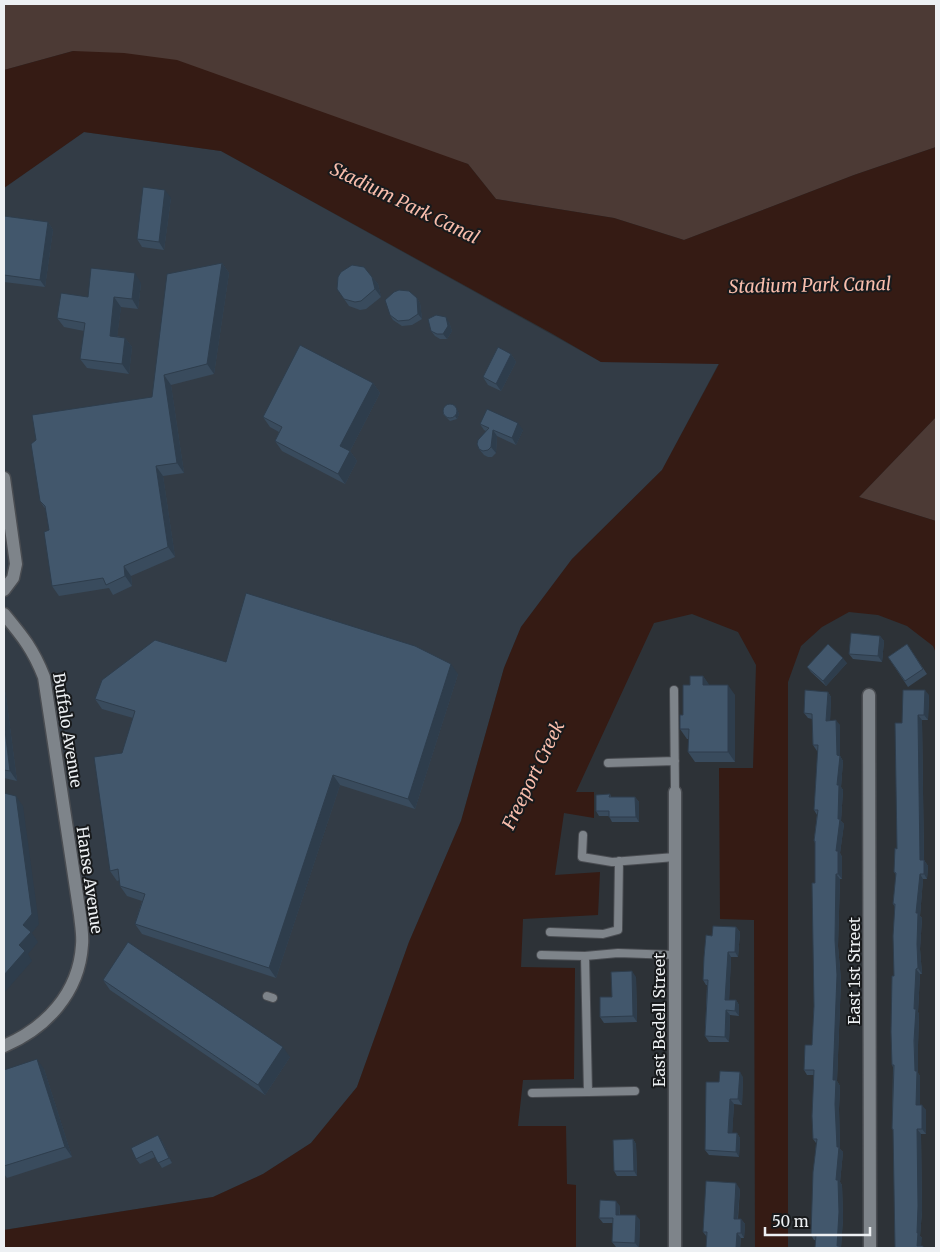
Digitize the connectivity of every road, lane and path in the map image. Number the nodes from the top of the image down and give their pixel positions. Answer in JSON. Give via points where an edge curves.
{"nodes":[{"id":1,"x":4,"y":478,"type":"edge"},
{"id":2,"x":4,"y":590,"type":"edge"},
{"id":3,"x":4,"y":614,"type":"edge"},
{"id":4,"x":674,"y":690,"type":"dead end"},
{"id":5,"x":869,"y":695,"type":"dead end"},
{"id":6,"x":675,"y":761,"type":"junction"},
{"id":7,"x":608,"y":763,"type":"dead end"},
{"id":8,"x":675,"y":792,"type":"joint"},
{"id":9,"x":63,"y":804,"type":"joint"},
{"id":10,"x":583,"y":835,"type":"dead end"},
{"id":11,"x":675,"y":857,"type":"junction"},
{"id":12,"x":619,"y":861,"type":"junction"},
{"id":13,"x":550,"y":932,"type":"dead end"},
{"id":14,"x":675,"y":955,"type":"junction"},
{"id":15,"x":541,"y":956,"type":"dead end"},
{"id":16,"x":585,"y":956,"type":"junction"},
{"id":17,"x":4,"y":1046,"type":"edge"},
{"id":18,"x":635,"y":1091,"type":"dead end"},
{"id":19,"x":588,"y":1092,"type":"junction"},
{"id":20,"x":532,"y":1093,"type":"dead end"},
{"id":21,"x":675,"y":1248,"type":"edge"},
{"id":22,"x":870,"y":1248,"type":"edge"}],
"edges":[{"from":1,"to":2,"type":"street","via":[[16,564],[13,578]]},
{"from":3,"to":9,"type":"street","name":"Buffalo Avenue","via":[[27,641],[44,677]]},
{"from":4,"to":6,"type":"lane"},
{"from":5,"to":22,"type":"street","name":"East 1st Street"},
{"from":6,"to":7,"type":"lane"},
{"from":6,"to":8,"type":"lane"},
{"from":8,"to":11,"type":"street","name":"East Bedell Street"},
{"from":9,"to":17,"type":"street","name":"Hanse Avenue","via":[[80,915],[81,959],[64,1001],[43,1024]]},
{"from":10,"to":12,"type":"lane","via":[[582,857]]},
{"from":11,"to":12,"type":"lane"},
{"from":11,"to":14,"type":"street","name":"East Bedell Street"},
{"from":12,"to":13,"type":"lane","via":[[618,930],[603,934]]},
{"from":14,"to":16,"type":"lane","via":[[618,953]]},
{"from":14,"to":21,"type":"street","name":"East Bedell Street"},
{"from":15,"to":16,"type":"lane"},
{"from":16,"to":19,"type":"lane"},
{"from":18,"to":19,"type":"lane"},
{"from":19,"to":20,"type":"lane"}]}
